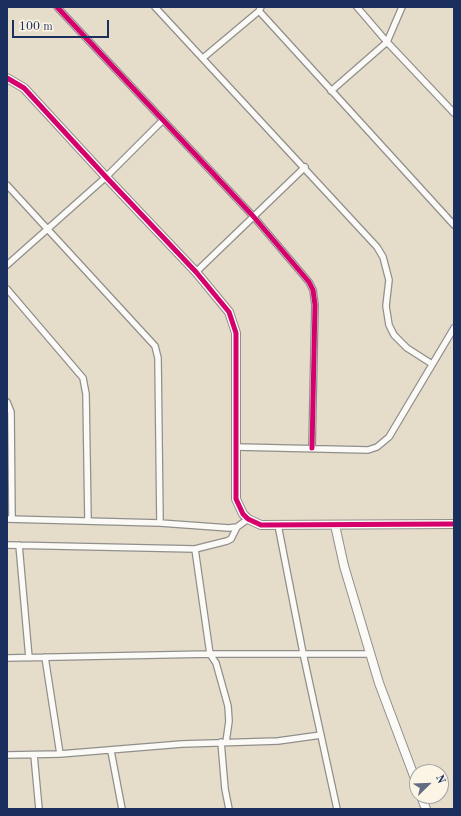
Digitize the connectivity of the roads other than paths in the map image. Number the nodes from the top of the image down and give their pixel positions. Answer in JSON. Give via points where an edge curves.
{"nodes":[{"id":1,"x":57,"y":7,"type":"edge"},
{"id":2,"x":155,"y":7,"type":"edge"},
{"id":3,"x":357,"y":7,"type":"edge"},
{"id":4,"x":402,"y":7,"type":"edge"},
{"id":5,"x":260,"y":9,"type":"edge"},
{"id":6,"x":387,"y":42,"type":"junction"},
{"id":7,"x":203,"y":58,"type":"junction"},
{"id":8,"x":7,"y":78,"type":"edge"},
{"id":9,"x":330,"y":91,"type":"junction"},
{"id":10,"x":454,"y":113,"type":"edge"},
{"id":11,"x":162,"y":121,"type":"junction"},
{"id":12,"x":305,"y":167,"type":"junction"},
{"id":13,"x":106,"y":177,"type":"junction"},
{"id":14,"x":7,"y":184,"type":"edge"},
{"id":15,"x":253,"y":216,"type":"junction"},
{"id":16,"x":454,"y":224,"type":"edge"},
{"id":17,"x":48,"y":228,"type":"junction"},
{"id":18,"x":7,"y":265,"type":"edge"},
{"id":19,"x":196,"y":272,"type":"junction"},
{"id":20,"x":7,"y":289,"type":"edge"},
{"id":21,"x":454,"y":328,"type":"edge"},
{"id":22,"x":432,"y":364,"type":"junction"},
{"id":23,"x":7,"y":402,"type":"edge"},
{"id":24,"x":236,"y":447,"type":"junction"},
{"id":25,"x":312,"y":448,"type":"junction"},
{"id":26,"x":10,"y":519,"type":"edge"},
{"id":27,"x":248,"y":519,"type":"junction"},
{"id":28,"x":88,"y":520,"type":"junction"},
{"id":29,"x":160,"y":523,"type":"junction"},
{"id":30,"x":454,"y":524,"type":"edge"},
{"id":31,"x":278,"y":525,"type":"junction"},
{"id":32,"x":335,"y":525,"type":"junction"},
{"id":33,"x":237,"y":528,"type":"junction"},
{"id":34,"x":7,"y":544,"type":"edge"},
{"id":35,"x":19,"y":545,"type":"junction"},
{"id":36,"x":195,"y":549,"type":"junction"},
{"id":37,"x":304,"y":653,"type":"junction"},
{"id":38,"x":210,"y":654,"type":"junction"},
{"id":39,"x":370,"y":654,"type":"junction"},
{"id":40,"x":45,"y":657,"type":"junction"},
{"id":41,"x":7,"y":658,"type":"edge"},
{"id":42,"x":29,"y":658,"type":"junction"},
{"id":43,"x":321,"y":735,"type":"junction"},
{"id":44,"x":224,"y":742,"type":"junction"},
{"id":45,"x":111,"y":751,"type":"junction"},
{"id":46,"x":60,"y":754,"type":"junction"},
{"id":47,"x":7,"y":755,"type":"edge"},
{"id":48,"x":34,"y":755,"type":"junction"},
{"id":49,"x":410,"y":764,"type":"edge"},
{"id":50,"x":39,"y":809,"type":"edge"},
{"id":51,"x":122,"y":809,"type":"edge"},
{"id":52,"x":229,"y":809,"type":"edge"},
{"id":53,"x":337,"y":809,"type":"edge"}],
"edges":[{"from":1,"to":11,"type":"street"},
{"from":2,"to":7,"type":"street"},
{"from":3,"to":6,"type":"street"},
{"from":4,"to":6,"type":"street"},
{"from":5,"to":7,"type":"street"},
{"from":5,"to":9,"type":"street"},
{"from":6,"to":9,"type":"street"},
{"from":6,"to":10,"type":"street"},
{"from":7,"to":12,"type":"street"},
{"from":8,"to":13,"type":"street","via":[[24,88]]},
{"from":9,"to":16,"type":"street"},
{"from":11,"to":13,"type":"street"},
{"from":11,"to":15,"type":"street"},
{"from":12,"to":15,"type":"street"},
{"from":12,"to":22,"type":"street","via":[[377,247],[388,273],[386,306],[389,325],[407,348]]},
{"from":13,"to":17,"type":"street"},
{"from":13,"to":19,"type":"street"},
{"from":14,"to":17,"type":"street"},
{"from":15,"to":19,"type":"street"},
{"from":15,"to":25,"type":"street","via":[[313,290],[315,305]]},
{"from":17,"to":18,"type":"street"},
{"from":17,"to":29,"type":"street","via":[[155,346],[158,358]]},
{"from":19,"to":24,"type":"street","via":[[226,307],[234,324]]},
{"from":20,"to":28,"type":"street","via":[[83,378],[86,394]]},
{"from":21,"to":22,"type":"street"},
{"from":22,"to":25,"type":"street","via":[[382,445],[368,450]]},
{"from":23,"to":26,"type":"street","via":[[11,412]]},
{"from":24,"to":25,"type":"street"},
{"from":24,"to":27,"type":"street","via":[[236,499]]},
{"from":26,"to":28,"type":"street"},
{"from":27,"to":31,"type":"street","via":[[261,525]]},
{"from":27,"to":33,"type":"street"},
{"from":28,"to":29,"type":"street"},
{"from":29,"to":33,"type":"street"},
{"from":30,"to":32,"type":"street"},
{"from":31,"to":32,"type":"street"},
{"from":31,"to":37,"type":"street"},
{"from":32,"to":39,"type":"street","via":[[344,566]]},
{"from":33,"to":36,"type":"street","via":[[231,539]]},
{"from":34,"to":35,"type":"street"},
{"from":35,"to":36,"type":"street"},
{"from":35,"to":42,"type":"street"},
{"from":36,"to":38,"type":"street"},
{"from":37,"to":38,"type":"street"},
{"from":37,"to":39,"type":"street"},
{"from":37,"to":43,"type":"street"},
{"from":38,"to":40,"type":"street"},
{"from":38,"to":44,"type":"street","via":[[216,663],[227,702],[229,721]]},
{"from":39,"to":49,"type":"street"},
{"from":40,"to":42,"type":"street"},
{"from":40,"to":46,"type":"street"},
{"from":41,"to":42,"type":"street"},
{"from":43,"to":44,"type":"street","via":[[278,741]]},
{"from":43,"to":53,"type":"street"},
{"from":44,"to":45,"type":"street"},
{"from":44,"to":52,"type":"street"},
{"from":45,"to":46,"type":"street"},
{"from":45,"to":51,"type":"street"},
{"from":46,"to":48,"type":"street"},
{"from":47,"to":48,"type":"street"},
{"from":48,"to":50,"type":"street"}]}
